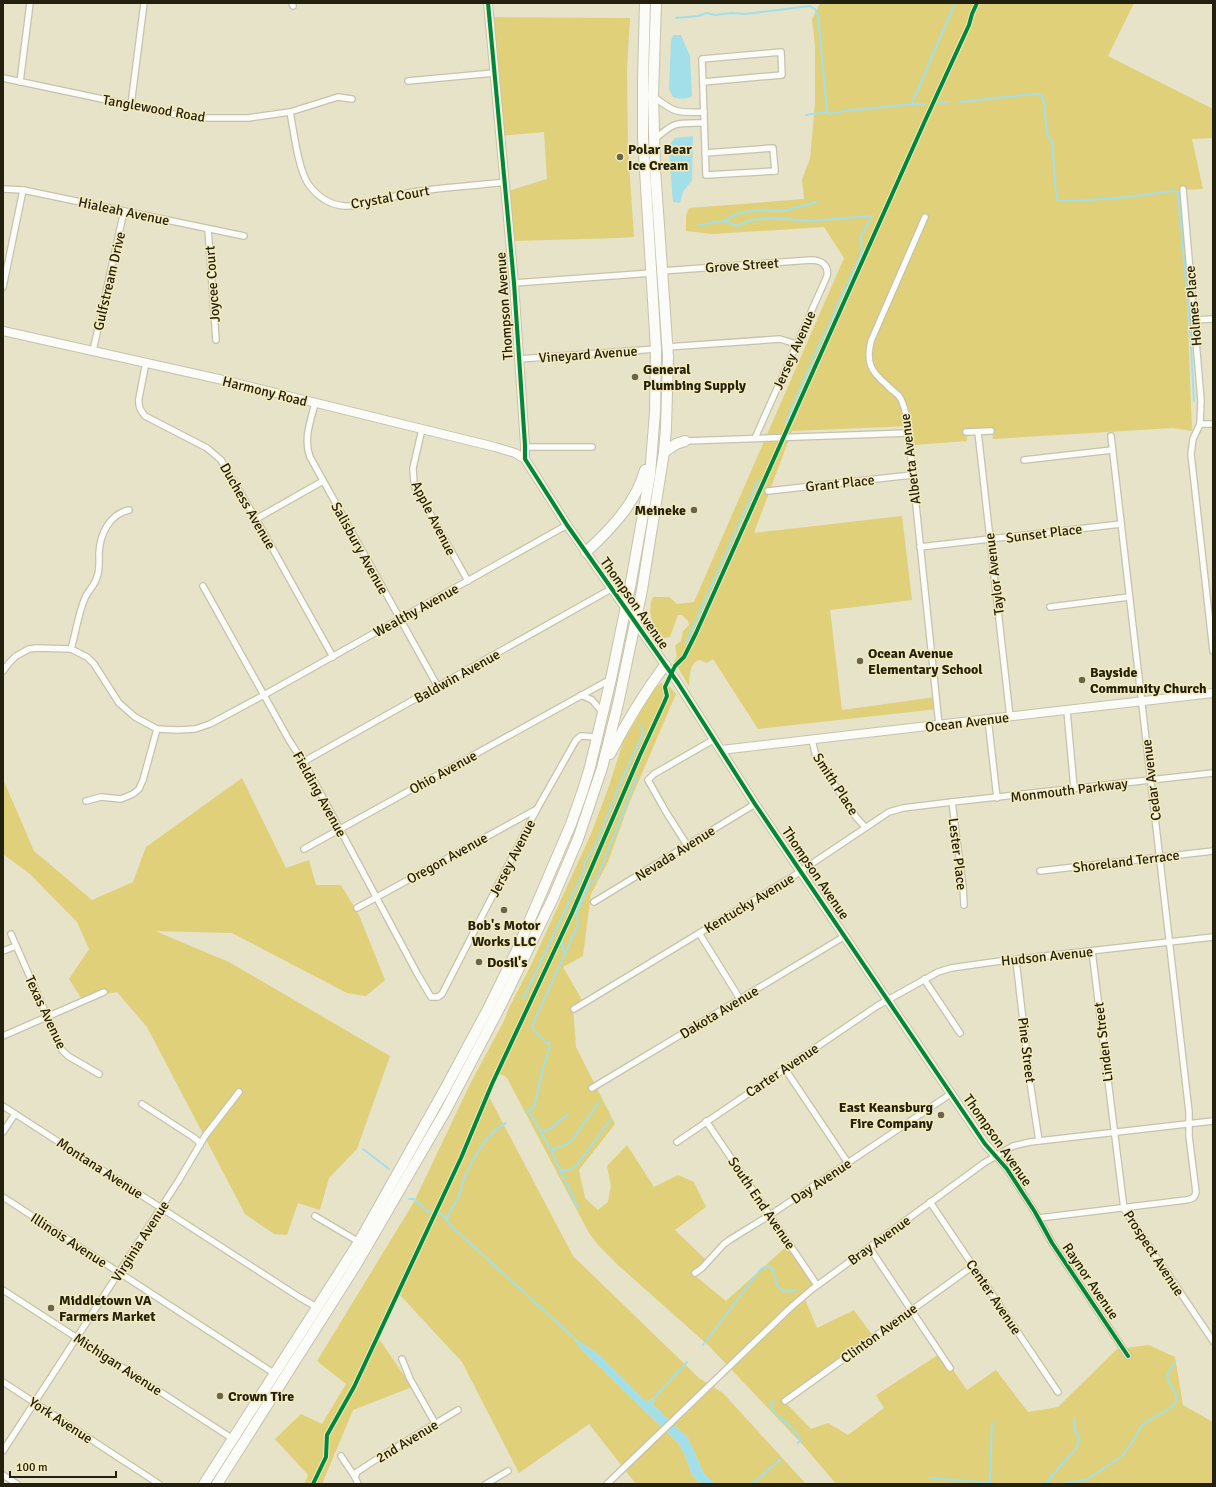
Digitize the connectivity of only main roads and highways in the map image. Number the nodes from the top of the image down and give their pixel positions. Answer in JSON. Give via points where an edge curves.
{"nodes":[{"id":1,"x":645,"y":3,"type":"edge"},
{"id":2,"x":656,"y":3,"type":"edge"},
{"id":3,"x":657,"y":272,"type":"junction"},
{"id":4,"x":666,"y":428,"type":"junction"},
{"id":5,"x":652,"y":447,"type":"junction"},
{"id":6,"x":664,"y":452,"type":"junction"},
{"id":7,"x":586,"y":552,"type":"road end"},
{"id":8,"x":665,"y":665,"type":"road end"},
{"id":9,"x":602,"y":768,"type":"junction"},
{"id":10,"x":204,"y":1484,"type":"edge"},
{"id":11,"x":217,"y":1484,"type":"edge"}],
"edges":[{"from":1,"to":3,"type":"highway","via":[[643,138]]},
{"from":2,"to":3,"type":"highway","via":[[653,95]]},
{"from":3,"to":4,"type":"highway","via":[[667,347]]},
{"from":3,"to":5,"type":"highway"},
{"from":4,"to":6,"type":"highway"},
{"from":4,"to":6,"type":"highway","via":[[676,437],[686,441]]},
{"from":5,"to":7,"type":"highway","via":[[637,492],[605,533]]},
{"from":5,"to":10,"type":"highway","via":[[650,475],[625,609],[588,775],[571,824],[517,950],[445,1089],[359,1242]]},
{"from":6,"to":9,"type":"highway","via":[[635,622]]},
{"from":8,"to":9,"type":"highway","via":[[623,728]]},
{"from":9,"to":11,"type":"highway","via":[[578,839],[553,898],[446,1110],[356,1265]]}]}
